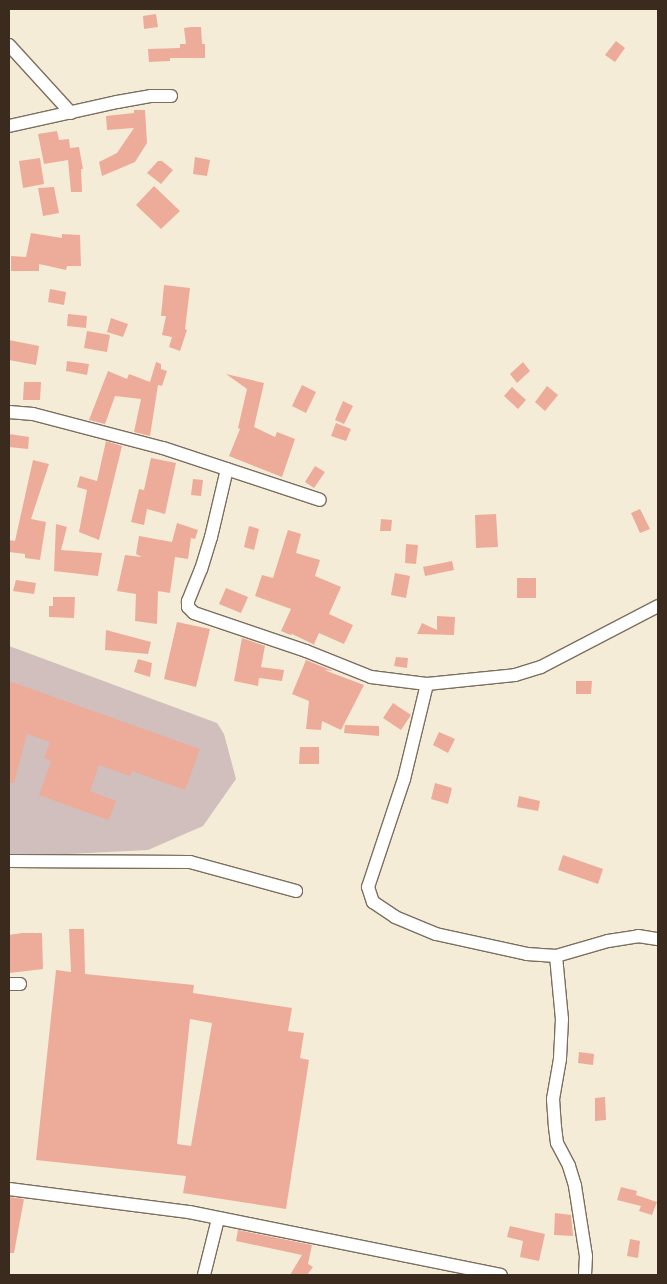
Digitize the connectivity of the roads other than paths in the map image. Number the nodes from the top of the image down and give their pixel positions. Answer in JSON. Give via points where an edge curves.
{"nodes":[{"id":1,"x":9,"y":45,"type":"edge"},
{"id":2,"x":171,"y":96,"type":"dead end"},
{"id":3,"x":71,"y":113,"type":"junction"},
{"id":4,"x":9,"y":126,"type":"edge"},
{"id":5,"x":9,"y":412,"type":"edge"},
{"id":6,"x":227,"y":469,"type":"junction"},
{"id":7,"x":320,"y":500,"type":"dead end"},
{"id":8,"x":658,"y":606,"type":"edge"},
{"id":9,"x":428,"y":684,"type":"junction"},
{"id":10,"x":9,"y":861,"type":"edge"},
{"id":11,"x":296,"y":891,"type":"dead end"},
{"id":12,"x":658,"y":939,"type":"edge"},
{"id":13,"x":556,"y":956,"type":"junction"},
{"id":14,"x":9,"y":1189,"type":"edge"},
{"id":15,"x":218,"y":1219,"type":"junction"},
{"id":16,"x":204,"y":1275,"type":"edge"},
{"id":17,"x":501,"y":1275,"type":"edge"},
{"id":18,"x":586,"y":1275,"type":"edge"}],
"edges":[{"from":1,"to":3,"type":"street"},
{"from":2,"to":3,"type":"street","via":[[151,96]]},
{"from":3,"to":4,"type":"street"},
{"from":5,"to":6,"type":"street","via":[[33,414],[163,448]]},
{"from":6,"to":7,"type":"street"},
{"from":6,"to":9,"type":"street","via":[[211,537],[188,601],[188,607],[194,614],[306,651],[371,677]]},
{"from":8,"to":9,"type":"street","via":[[541,667],[516,675]]},
{"from":9,"to":13,"type":"street","via":[[404,779],[368,887],[373,902],[395,917],[436,934],[527,954]]},
{"from":10,"to":11,"type":"street","via":[[190,862]]},
{"from":12,"to":13,"type":"street","via":[[638,936],[618,939]]},
{"from":13,"to":18,"type":"street","via":[[562,1018],[560,1060],[553,1099],[554,1118],[557,1143],[575,1186]]},
{"from":14,"to":15,"type":"street","via":[[189,1212]]},
{"from":15,"to":16,"type":"street"},
{"from":15,"to":17,"type":"street"}]}
